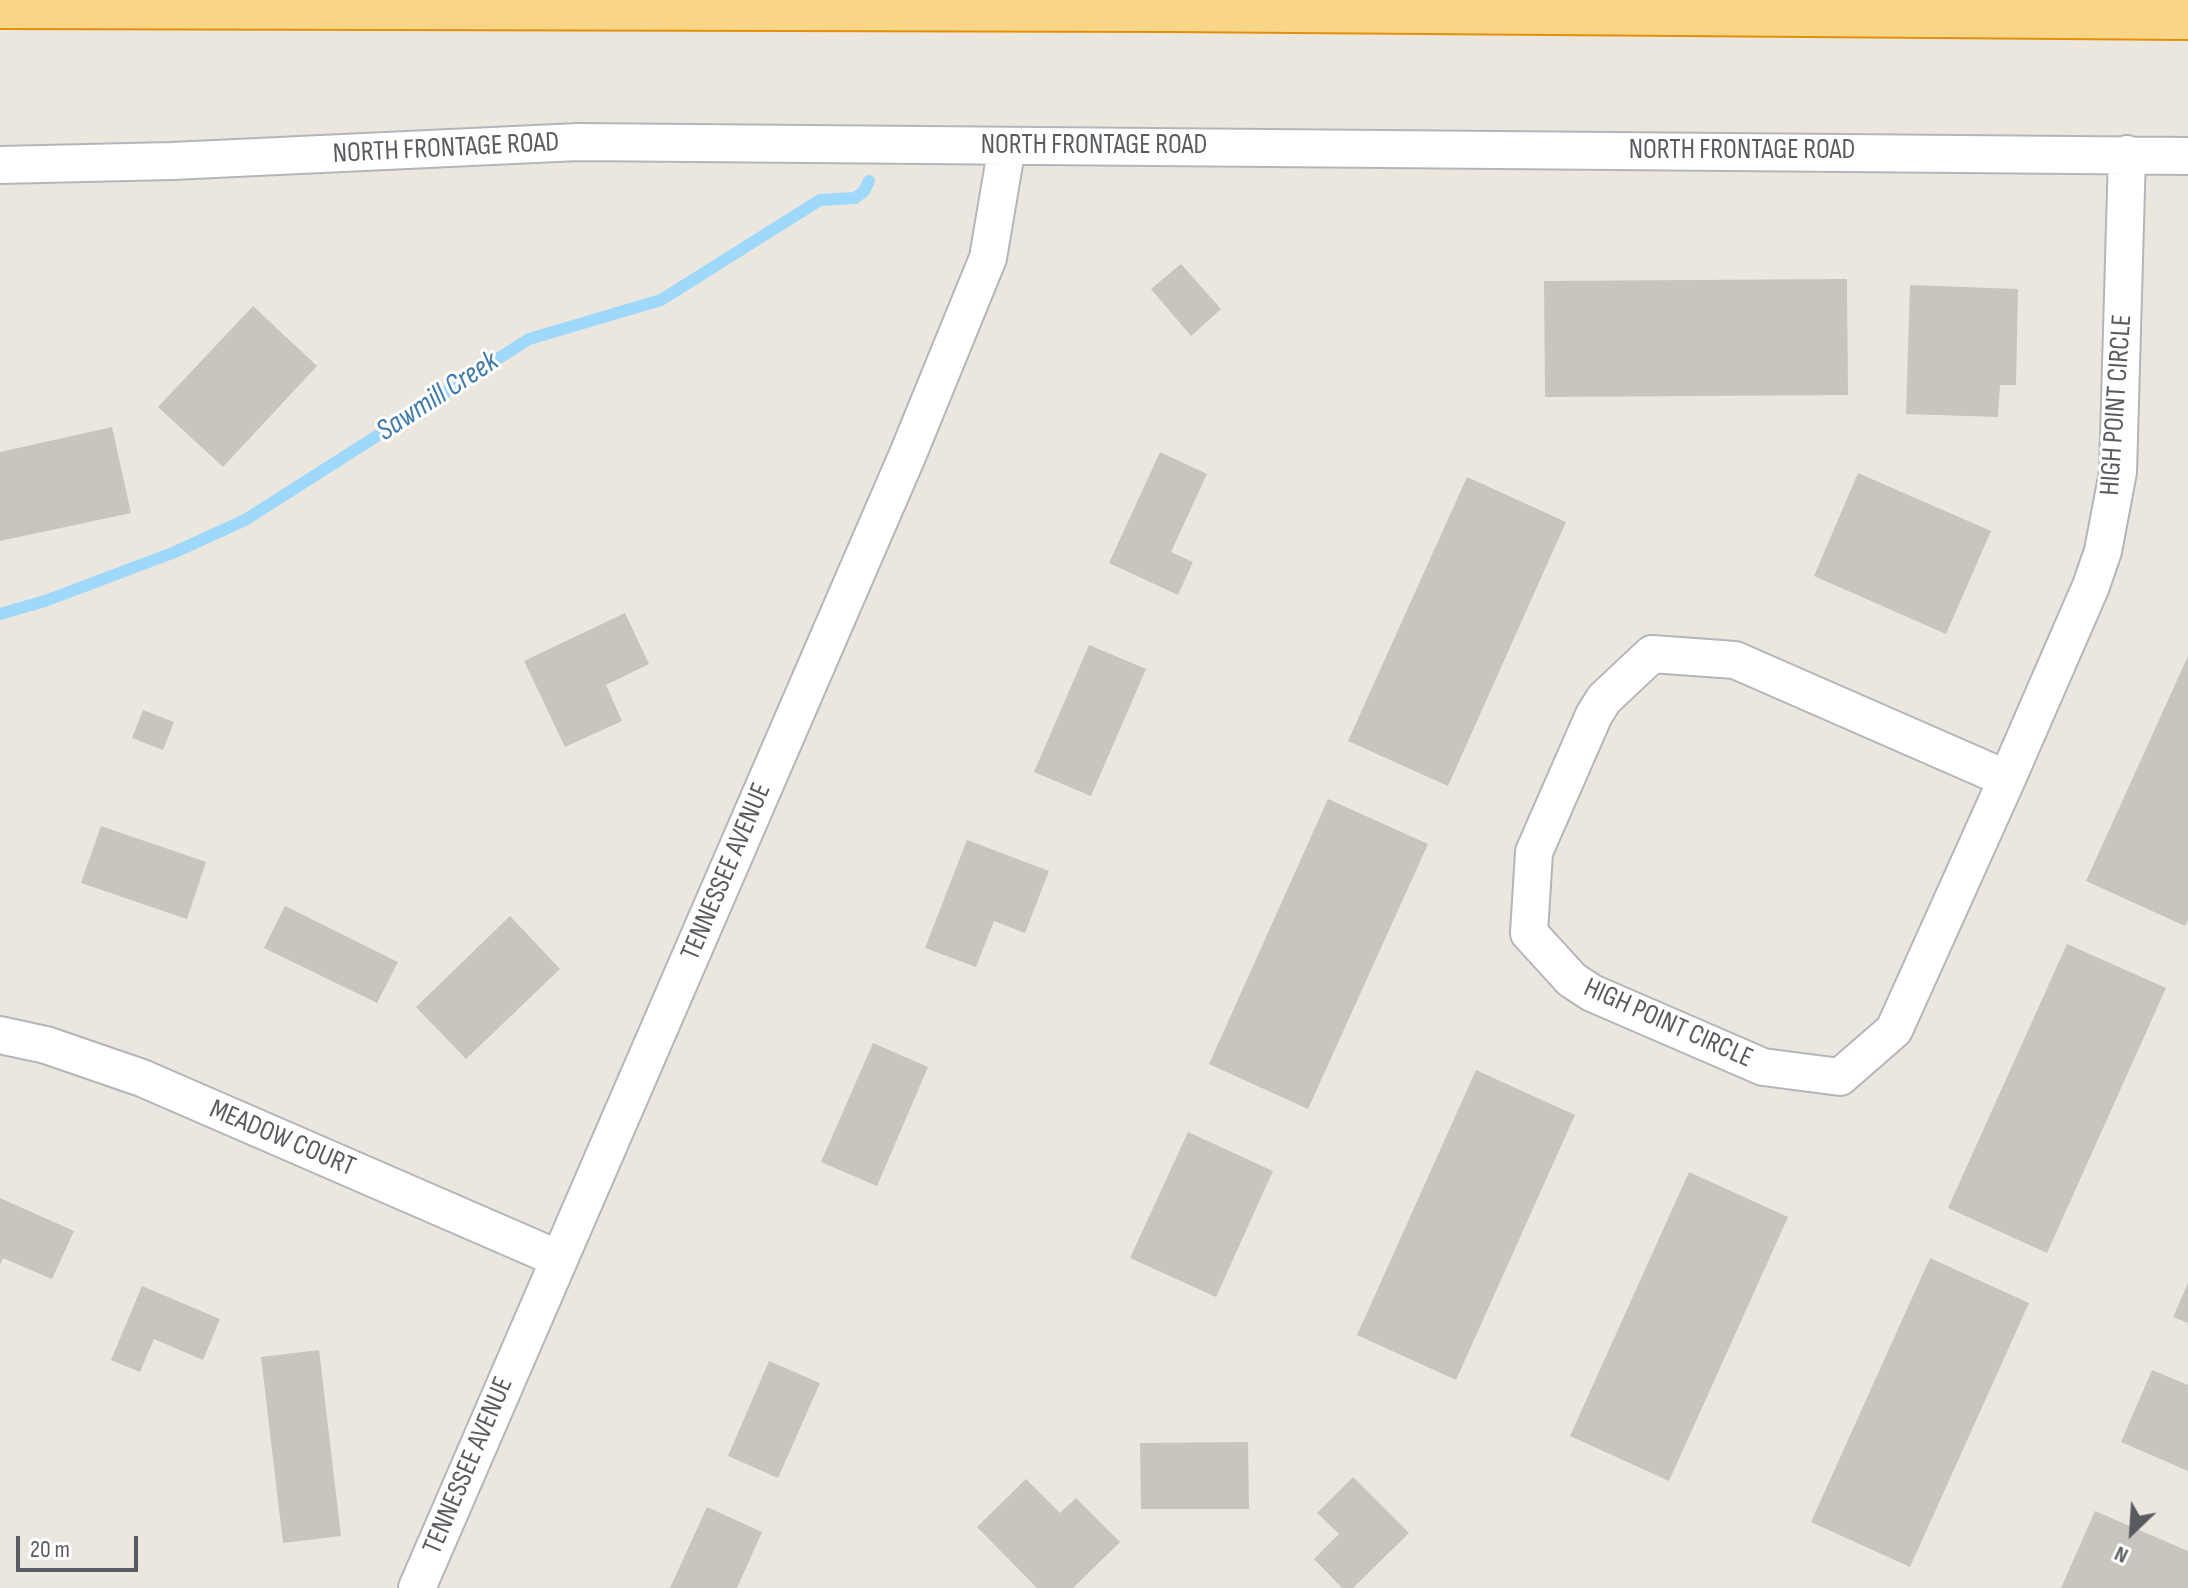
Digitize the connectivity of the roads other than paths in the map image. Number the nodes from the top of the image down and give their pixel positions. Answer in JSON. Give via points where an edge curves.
{"nodes":[{"id":1,"x":0,"y":6,"type":"edge"},
{"id":2,"x":2188,"y":17,"type":"edge"},
{"id":3,"x":1007,"y":146,"type":"junction"},
{"id":4,"x":2127,"y":154,"type":"junction"},
{"id":5,"x":2188,"y":156,"type":"edge"},
{"id":6,"x":0,"y":165,"type":"edge"},
{"id":7,"x":2007,"y":779,"type":"junction"},
{"id":8,"x":0,"y":1035,"type":"edge"},
{"id":9,"x":559,"y":1259,"type":"junction"},
{"id":10,"x":417,"y":1588,"type":"edge"}],
"edges":[{"from":1,"to":2,"type":"highway"},
{"from":3,"to":4,"type":"street","name":"NORTH FRONTAGE ROAD"},
{"from":3,"to":6,"type":"street","name":"NORTH FRONTAGE ROAD","via":[[578,142]]},
{"from":3,"to":9,"type":"street","name":"TENNESSEE AVENUE","via":[[988,258],[894,488]]},
{"from":4,"to":5,"type":"street","name":"NORTH FRONTAGE ROAD"},
{"from":4,"to":7,"type":"street","name":"HIGH POINT CIRCLE","via":[[2118,472],[2103,551]]},
{"from":7,"to":7,"type":"street","name":"HIGH POINT CIRCLE","via":[[1894,1030],[1840,1077],[1763,1067],[1592,993],[1572,980],[1529,933],[1534,852],[1588,728],[1604,699],[1652,654],[1735,660]]},
{"from":8,"to":9,"type":"street","name":"MEADOW COURT","via":[[142,1078]]},
{"from":9,"to":10,"type":"street","name":"TENNESSEE AVENUE"}]}
